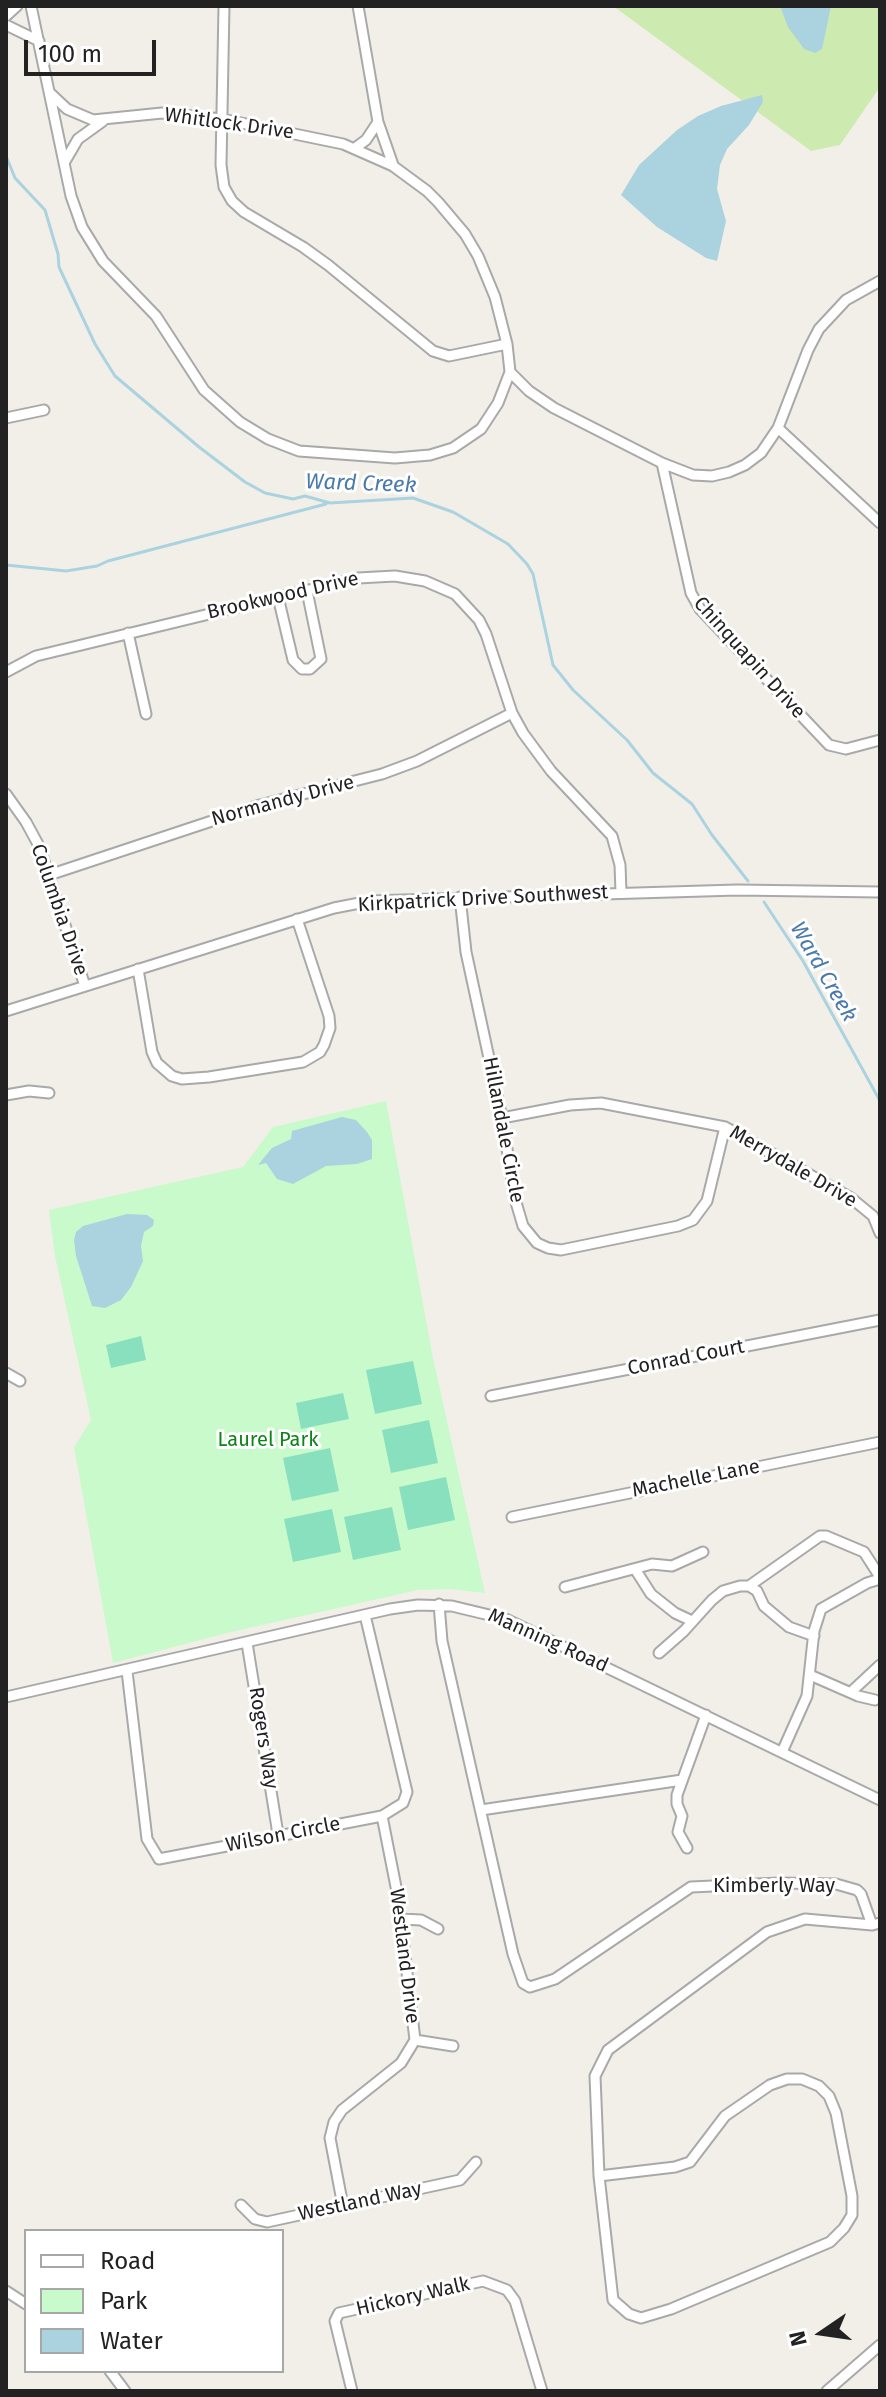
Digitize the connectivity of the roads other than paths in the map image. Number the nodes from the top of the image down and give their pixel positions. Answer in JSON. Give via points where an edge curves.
{"nodes":[{"id":1,"x":17,"y":6,"type":"edge"},
{"id":2,"x":31,"y":6,"type":"edge"},
{"id":3,"x":224,"y":6,"type":"edge"},
{"id":4,"x":358,"y":6,"type":"edge"},
{"id":5,"x":6,"y":16,"type":"edge"},
{"id":6,"x":6,"y":25,"type":"edge"},
{"id":7,"x":39,"y":41,"type":"junction"},
{"id":8,"x":50,"y":93,"type":"junction"},
{"id":9,"x":222,"y":119,"type":"junction"},
{"id":10,"x":103,"y":121,"type":"junction"},
{"id":11,"x":378,"y":122,"type":"junction"},
{"id":12,"x":355,"y":148,"type":"junction"},
{"id":13,"x":64,"y":163,"type":"junction"},
{"id":14,"x":393,"y":166,"type":"junction"},
{"id":15,"x":880,"y":281,"type":"edge"},
{"id":16,"x":507,"y":344,"type":"junction"},
{"id":17,"x":510,"y":372,"type":"junction"},
{"id":18,"x":44,"y":410,"type":"dead end"},
{"id":19,"x":6,"y":418,"type":"edge"},
{"id":20,"x":778,"y":428,"type":"junction"},
{"id":21,"x":662,"y":463,"type":"junction"},
{"id":22,"x":880,"y":523,"type":"edge"},
{"id":23,"x":307,"y":591,"type":"junction"},
{"id":24,"x":278,"y":597,"type":"junction"},
{"id":25,"x":128,"y":633,"type":"junction"},
{"id":26,"x":6,"y":672,"type":"edge"},
{"id":27,"x":512,"y":713,"type":"junction"},
{"id":28,"x":146,"y":714,"type":"dead end"},
{"id":29,"x":880,"y":740,"type":"edge"},
{"id":30,"x":6,"y":794,"type":"edge"},
{"id":31,"x":49,"y":875,"type":"junction"},
{"id":32,"x":621,"y":892,"type":"junction"},
{"id":33,"x":880,"y":892,"type":"edge"},
{"id":34,"x":460,"y":897,"type":"junction"},
{"id":35,"x":297,"y":919,"type":"junction"},
{"id":36,"x":138,"y":969,"type":"junction"},
{"id":37,"x":85,"y":986,"type":"junction"},
{"id":38,"x":6,"y":1011,"type":"edge"},
{"id":39,"x":49,"y":1093,"type":"dead end"},
{"id":40,"x":6,"y":1095,"type":"edge"},
{"id":41,"x":502,"y":1118,"type":"junction"},
{"id":42,"x":725,"y":1127,"type":"junction"},
{"id":43,"x":880,"y":1233,"type":"edge"},
{"id":44,"x":880,"y":1320,"type":"edge"},
{"id":45,"x":6,"y":1373,"type":"edge"},
{"id":46,"x":20,"y":1381,"type":"dead end"},
{"id":47,"x":491,"y":1396,"type":"dead end"},
{"id":48,"x":880,"y":1442,"type":"edge"},
{"id":49,"x":512,"y":1517,"type":"dead end"},
{"id":50,"x":703,"y":1552,"type":"dead end"},
{"id":51,"x":635,"y":1569,"type":"junction"},
{"id":52,"x":880,"y":1578,"type":"edge"},
{"id":53,"x":749,"y":1586,"type":"junction"},
{"id":54,"x":565,"y":1587,"type":"dead end"},
{"id":55,"x":439,"y":1604,"type":"junction"},
{"id":56,"x":365,"y":1615,"type":"junction"},
{"id":57,"x":692,"y":1621,"type":"junction"},
{"id":58,"x":814,"y":1636,"type":"junction"},
{"id":59,"x":247,"y":1643,"type":"junction"},
{"id":60,"x":659,"y":1653,"type":"dead end"},
{"id":61,"x":880,"y":1665,"type":"edge"},
{"id":62,"x":127,"y":1671,"type":"junction"},
{"id":63,"x":810,"y":1675,"type":"junction"},
{"id":64,"x":851,"y":1692,"type":"junction"},
{"id":65,"x":6,"y":1697,"type":"edge"},
{"id":66,"x":875,"y":1700,"type":"dead end"},
{"id":67,"x":706,"y":1715,"type":"junction"},
{"id":68,"x":782,"y":1752,"type":"junction"},
{"id":69,"x":682,"y":1780,"type":"junction"},
{"id":70,"x":880,"y":1800,"type":"edge"},
{"id":71,"x":481,"y":1810,"type":"junction"},
{"id":72,"x":382,"y":1816,"type":"junction"},
{"id":73,"x":278,"y":1834,"type":"junction"},
{"id":74,"x":687,"y":1848,"type":"dead end"},
{"id":75,"x":401,"y":1919,"type":"junction"},
{"id":76,"x":876,"y":1924,"type":"edge"},
{"id":77,"x":438,"y":1929,"type":"dead end"},
{"id":78,"x":415,"y":2040,"type":"junction"},
{"id":79,"x":453,"y":2046,"type":"dead end"},
{"id":80,"x":476,"y":2162,"type":"dead end"},
{"id":81,"x":599,"y":2176,"type":"junction"},
{"id":82,"x":241,"y":2205,"type":"dead end"},
{"id":83,"x":343,"y":2206,"type":"junction"},
{"id":84,"x":6,"y":2291,"type":"edge"},
{"id":85,"x":24,"y":2303,"type":"edge"},
{"id":86,"x":880,"y":2345,"type":"edge"},
{"id":87,"x":112,"y":2373,"type":"edge"},
{"id":88,"x":125,"y":2391,"type":"edge"},
{"id":89,"x":352,"y":2391,"type":"edge"},
{"id":90,"x":542,"y":2391,"type":"edge"},
{"id":91,"x":827,"y":2391,"type":"edge"}],
"edges":[{"from":1,"to":5,"type":"street"},
{"from":2,"to":7,"type":"street"},
{"from":3,"to":9,"type":"street"},
{"from":4,"to":11,"type":"street"},
{"from":6,"to":7,"type":"street"},
{"from":7,"to":8,"type":"street"},
{"from":8,"to":10,"type":"street","via":[[76,113]]},
{"from":8,"to":13,"type":"street"},
{"from":9,"to":10,"type":"street","name":"Whitlock Drive","via":[[149,113]]},
{"from":9,"to":12,"type":"street","name":"Whitlock Drive"},
{"from":9,"to":16,"type":"street","via":[[224,187],[244,212],[328,265],[433,351],[449,356]]},
{"from":10,"to":13,"type":"street","via":[[78,139]]},
{"from":11,"to":12,"type":"street"},
{"from":11,"to":14,"type":"street"},
{"from":12,"to":14,"type":"street","name":"Whitlock Drive"},
{"from":13,"to":17,"type":"street","via":[[75,211],[103,261],[156,316],[204,390],[268,439],[321,454],[430,455],[453,448],[481,429]]},
{"from":14,"to":16,"type":"street","name":"Whitlock Drive","via":[[427,191],[465,234],[487,275]]},
{"from":15,"to":20,"type":"street","via":[[846,300],[819,329]]},
{"from":16,"to":17,"type":"street","name":"Whitlock Drive"},
{"from":17,"to":21,"type":"street","via":[[554,408]]},
{"from":18,"to":19,"type":"street"},
{"from":20,"to":21,"type":"street","via":[[761,453],[729,472],[693,475]]},
{"from":20,"to":22,"type":"street"},
{"from":21,"to":29,"type":"street","name":"Chinquapin Drive","via":[[691,593],[700,609],[829,745],[846,749]]},
{"from":23,"to":24,"type":"street","name":"Brookwood Drive"},
{"from":23,"to":24,"type":"street","via":[[321,659],[310,669],[293,660]]},
{"from":23,"to":27,"type":"street","name":"Brookwood Drive","via":[[378,575],[410,577],[455,594],[486,634]]},
{"from":24,"to":25,"type":"street","name":"Brookwood Drive"},
{"from":25,"to":26,"type":"street","name":"Brookwood Drive","via":[[36,656]]},
{"from":25,"to":28,"type":"street"},
{"from":27,"to":31,"type":"street","name":"Normandy Drive","via":[[382,774],[247,809]]},
{"from":27,"to":32,"type":"street","name":"Brookwood Drive","via":[[551,771],[612,836]]},
{"from":30,"to":31,"type":"street","name":"Columbia Drive","via":[[39,846]]},
{"from":31,"to":37,"type":"street","name":"Columbia Drive"},
{"from":32,"to":33,"type":"street","name":"Kirkpatrick Drive Southwest"},
{"from":32,"to":34,"type":"street","name":"Kirkpatrick Drive Southwest"},
{"from":34,"to":35,"type":"street","name":"Kirkpatrick Drive Southwest","via":[[370,901]]},
{"from":34,"to":41,"type":"street","name":"Hillandale Circle","via":[[466,952]]},
{"from":35,"to":36,"type":"street","name":"Kirkpatrick Drive Southwest"},
{"from":35,"to":36,"type":"street","via":[[330,1028],[320,1052],[303,1062],[209,1077],[172,1076],[152,1052]]},
{"from":36,"to":37,"type":"street","name":"Kirkpatrick Drive Southwest"},
{"from":37,"to":38,"type":"street","name":"Kirkpatrick Drive Southwest"},
{"from":39,"to":40,"type":"street"},
{"from":41,"to":42,"type":"street","name":"Merrydale Drive","via":[[601,1103]]},
{"from":41,"to":42,"type":"street","name":"Hillandale Circle","via":[[523,1226],[537,1243],[561,1250],[693,1220],[707,1201]]},
{"from":42,"to":43,"type":"street","name":"Merrydale Drive","via":[[851,1198],[873,1216]]},
{"from":44,"to":47,"type":"street","name":"Conrad Court"},
{"from":45,"to":46,"type":"street"},
{"from":48,"to":49,"type":"street","name":"Machelle Lane"},
{"from":50,"to":51,"type":"street","via":[[672,1566]]},
{"from":51,"to":54,"type":"street"},
{"from":51,"to":57,"type":"street","via":[[651,1594]]},
{"from":52,"to":53,"type":"street","via":[[864,1552],[820,1536]]},
{"from":52,"to":58,"type":"street","via":[[827,1603]]},
{"from":53,"to":57,"type":"street","via":[[723,1591]]},
{"from":53,"to":58,"type":"street","via":[[789,1627]]},
{"from":55,"to":56,"type":"street","name":"Manning Road"},
{"from":55,"to":67,"type":"street","name":"Manning Road","via":[[506,1619]]},
{"from":55,"to":71,"type":"street","via":[[442,1641]]},
{"from":56,"to":59,"type":"street","name":"Manning Road"},
{"from":56,"to":72,"type":"street","via":[[407,1792],[403,1803]]},
{"from":57,"to":60,"type":"street"},
{"from":58,"to":63,"type":"street"},
{"from":59,"to":62,"type":"street","name":"Manning Road"},
{"from":59,"to":73,"type":"street","name":"Rogers Way"},
{"from":61,"to":64,"type":"street"},
{"from":62,"to":65,"type":"street","name":"Manning Road"},
{"from":62,"to":73,"type":"street","name":"Wilson Circle","via":[[147,1839],[159,1859]]},
{"from":63,"to":64,"type":"street"},
{"from":63,"to":68,"type":"street","via":[[804,1706]]},
{"from":64,"to":66,"type":"street"},
{"from":67,"to":68,"type":"street","name":"Manning Road"},
{"from":67,"to":69,"type":"street"},
{"from":68,"to":70,"type":"street","name":"Manning Road"},
{"from":69,"to":71,"type":"street"},
{"from":69,"to":74,"type":"street","via":[[678,1832]]},
{"from":71,"to":76,"type":"street","name":"Kimberly Way","via":[[513,1954],[523,1983],[530,1987],[555,1979],[691,1887],[836,1884],[861,1894]]},
{"from":72,"to":73,"type":"street","name":"Wilson Circle"},
{"from":72,"to":75,"type":"street","name":"Westland Drive"},
{"from":75,"to":77,"type":"street","via":[[421,1920]]},
{"from":75,"to":78,"type":"street","name":"Westland Drive"},
{"from":76,"to":81,"type":"street","name":"Kimberly Way","via":[[805,1919],[767,1932],[608,2050],[595,2076]]},
{"from":78,"to":79,"type":"street"},
{"from":78,"to":83,"type":"street","name":"Westland Drive","via":[[401,2063],[334,2122],[330,2138]]},
{"from":80,"to":83,"type":"street","name":"Westland Way","via":[[460,2180]]},
{"from":81,"to":81,"type":"street","name":"Kimberly Way","via":[[690,2162],[725,2116],[770,2085],[802,2079],[819,2086],[836,2113],[852,2215],[830,2242],[641,2318],[613,2300]]},
{"from":82,"to":83,"type":"street","name":"Westland Way","via":[[255,2219],[267,2222]]},
{"from":84,"to":85,"type":"street"},
{"from":86,"to":91,"type":"street"},
{"from":87,"to":88,"type":"street"},
{"from":89,"to":90,"type":"street","name":"Hickory Walk","via":[[335,2321],[339,2313],[483,2281],[507,2290],[515,2301]]}]}
